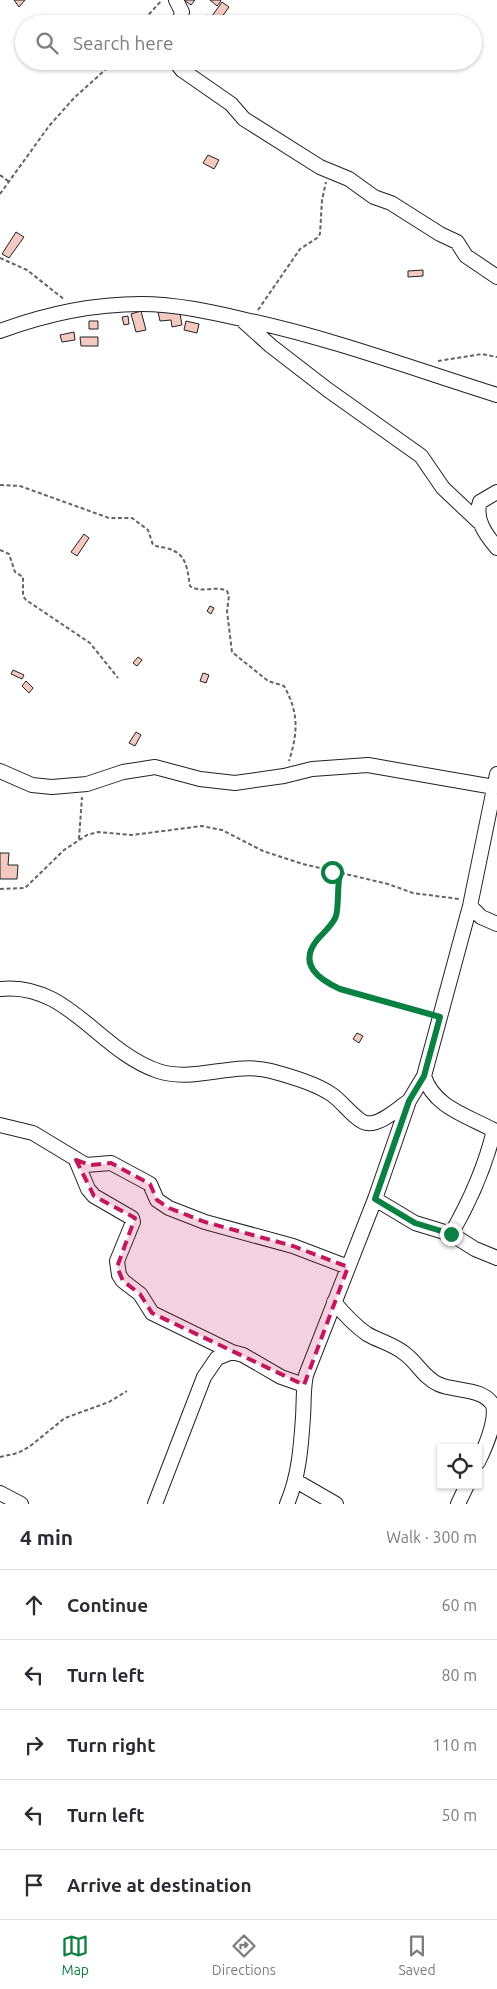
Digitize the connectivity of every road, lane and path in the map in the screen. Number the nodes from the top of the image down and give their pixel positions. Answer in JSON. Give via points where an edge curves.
{"nodes":[{"id":1,"x":162,"y":0,"type":"edge"},
{"id":2,"x":176,"y":0,"type":"edge"},
{"id":3,"x":148,"y":15,"type":"edge"},
{"id":4,"x":181,"y":15,"type":"edge"},
{"id":5,"x":105,"y":70,"type":"edge"},
{"id":6,"x":182,"y":70,"type":"edge"},
{"id":7,"x":332,"y":170,"type":"junction"},
{"id":8,"x":0,"y":175,"type":"edge"},
{"id":9,"x":9,"y":182,"type":"junction"},
{"id":10,"x":0,"y":194,"type":"edge"},
{"id":11,"x":0,"y":258,"type":"edge"},
{"id":12,"x":497,"y":277,"type":"edge"},
{"id":13,"x":72,"y":309,"type":"junction"},
{"id":14,"x":242,"y":319,"type":"junction"},
{"id":15,"x":0,"y":331,"type":"edge"},
{"id":16,"x":497,"y":356,"type":"edge"},
{"id":17,"x":437,"y":362,"type":"dead end"},
{"id":18,"x":497,"y":395,"type":"edge"},
{"id":19,"x":0,"y":485,"type":"edge"},
{"id":20,"x":497,"y":492,"type":"edge"},
{"id":21,"x":479,"y":522,"type":"junction"},
{"id":22,"x":497,"y":548,"type":"edge"},
{"id":23,"x":0,"y":550,"type":"edge"},
{"id":24,"x":118,"y":678,"type":"dead end"},
{"id":25,"x":0,"y":771,"type":"edge"},
{"id":26,"x":284,"y":776,"type":"junction"},
{"id":27,"x":495,"y":780,"type":"edge"},
{"id":28,"x":87,"y":784,"type":"junction"},
{"id":29,"x":79,"y":839,"type":"junction"},
{"id":30,"x":340,"y":873,"type":"junction"},
{"id":31,"x":0,"y":889,"type":"edge"},
{"id":32,"x":470,"y":906,"type":"junction"},
{"id":33,"x":497,"y":924,"type":"edge"},
{"id":34,"x":0,"y":989,"type":"edge"},
{"id":35,"x":440,"y":1017,"type":"junction"},
{"id":36,"x":424,"y":1076,"type":"junction"},
{"id":37,"x":409,"y":1101,"type":"junction"},
{"id":38,"x":0,"y":1125,"type":"edge"},
{"id":39,"x":496,"y":1131,"type":"edge"},
{"id":40,"x":76,"y":1160,"type":"junction"},
{"id":41,"x":375,"y":1199,"type":"junction"},
{"id":42,"x":451,"y":1234,"type":"junction"},
{"id":43,"x":497,"y":1258,"type":"edge"},
{"id":44,"x":348,"y":1268,"type":"junction"},
{"id":45,"x":334,"y":1302,"type":"junction"},
{"id":46,"x":232,"y":1352,"type":"junction"},
{"id":47,"x":304,"y":1385,"type":"junction"},
{"id":48,"x":127,"y":1391,"type":"dead end"},
{"id":49,"x":496,"y":1406,"type":"edge"},
{"id":50,"x":482,"y":1452,"type":"edge"},
{"id":51,"x":0,"y":1457,"type":"edge"},
{"id":52,"x":296,"y":1480,"type":"junction"},
{"id":53,"x":465,"y":1489,"type":"edge"},
{"id":54,"x":0,"y":1493,"type":"edge"},
{"id":55,"x":21,"y":1504,"type":"edge"},
{"id":56,"x":155,"y":1504,"type":"edge"},
{"id":57,"x":287,"y":1504,"type":"edge"},
{"id":58,"x":336,"y":1504,"type":"edge"},
{"id":59,"x":458,"y":1504,"type":"edge"}],
"edges":[{"from":1,"to":3,"type":"path"},
{"from":2,"to":4,"type":"street"},
{"from":5,"to":9,"type":"path","via":[[49,126]]},
{"from":6,"to":7,"type":"street","via":[[231,104],[244,119],[320,167]]},
{"from":7,"to":12,"type":"street","via":[[457,242],[466,256]]},
{"from":7,"to":14,"type":"path","via":[[324,185],[318,238],[300,249],[262,306]]},
{"from":8,"to":9,"type":"path"},
{"from":9,"to":10,"type":"path"},
{"from":11,"to":13,"type":"path","via":[[27,270],[60,295]]},
{"from":13,"to":14,"type":"street","via":[[141,304],[180,307]]},
{"from":13,"to":15,"type":"street"},
{"from":14,"to":18,"type":"street","via":[[276,326]]},
{"from":14,"to":21,"type":"street","via":[[328,390],[421,456],[444,488]]},
{"from":16,"to":17,"type":"path","via":[[482,354]]},
{"from":19,"to":26,"type":"path","via":[[20,486],[109,518],[132,518],[148,530],[153,546],[182,555],[190,586],[228,591],[232,652],[268,681],[284,686],[293,702],[297,722]]},
{"from":20,"to":21,"type":"street","via":[[480,502],[477,510]]},
{"from":21,"to":22,"type":"street"},
{"from":23,"to":24,"type":"path","via":[[9,554],[15,572],[23,577],[26,600],[90,643]]},
{"from":25,"to":28,"type":"street","via":[[40,786]]},
{"from":26,"to":27,"type":"street","via":[[312,769],[368,765]]},
{"from":26,"to":28,"type":"street","via":[[235,784],[155,767],[123,772]]},
{"from":27,"to":32,"type":"street"},
{"from":28,"to":29,"type":"path","via":[[82,796]]},
{"from":29,"to":30,"type":"path","via":[[98,832],[132,834],[212,827],[275,856]]},
{"from":29,"to":31,"type":"path","via":[[32,878],[25,888]]},
{"from":30,"to":32,"type":"path","via":[[413,893],[465,900]]},
{"from":30,"to":35,"type":"path","via":[[336,918],[312,947],[309,961],[312,970],[326,983],[340,989]]},
{"from":32,"to":33,"type":"street","via":[[481,917]]},
{"from":32,"to":35,"type":"street"},
{"from":34,"to":37,"type":"street","via":[[23,988],[52,998],[141,1064],[159,1071],[205,1073],[258,1068],[271,1071],[329,1092],[366,1123],[382,1118]]},
{"from":35,"to":36,"type":"street"},
{"from":36,"to":37,"type":"street"},
{"from":36,"to":39,"type":"street","via":[[428,1090],[436,1098]]},
{"from":37,"to":41,"type":"street"},
{"from":38,"to":40,"type":"street","via":[[33,1133]]},
{"from":39,"to":42,"type":"street","via":[[479,1179]]},
{"from":40,"to":44,"type":"street","via":[[90,1165],[111,1163],[150,1184],[157,1200],[169,1208],[205,1222],[293,1246]]},
{"from":40,"to":46,"type":"street","via":[[94,1196],[132,1218],[117,1261],[123,1281],[140,1294],[152,1313]]},
{"from":41,"to":42,"type":"street","via":[[415,1223]]},
{"from":41,"to":44,"type":"street"},
{"from":42,"to":43,"type":"street"},
{"from":44,"to":45,"type":"street"},
{"from":45,"to":47,"type":"street"},
{"from":45,"to":49,"type":"street","via":[[354,1324],[368,1335],[405,1353],[438,1384],[475,1393]]},
{"from":46,"to":47,"type":"street"},
{"from":46,"to":56,"type":"street","via":[[217,1358],[204,1377]]},
{"from":47,"to":52,"type":"street"},
{"from":48,"to":51,"type":"path","via":[[109,1402],[65,1418],[18,1453]]},
{"from":49,"to":50,"type":"street","via":[[496,1419]]},
{"from":52,"to":57,"type":"street"},
{"from":52,"to":58,"type":"street"},
{"from":53,"to":59,"type":"street"},
{"from":54,"to":55,"type":"street"}]}
